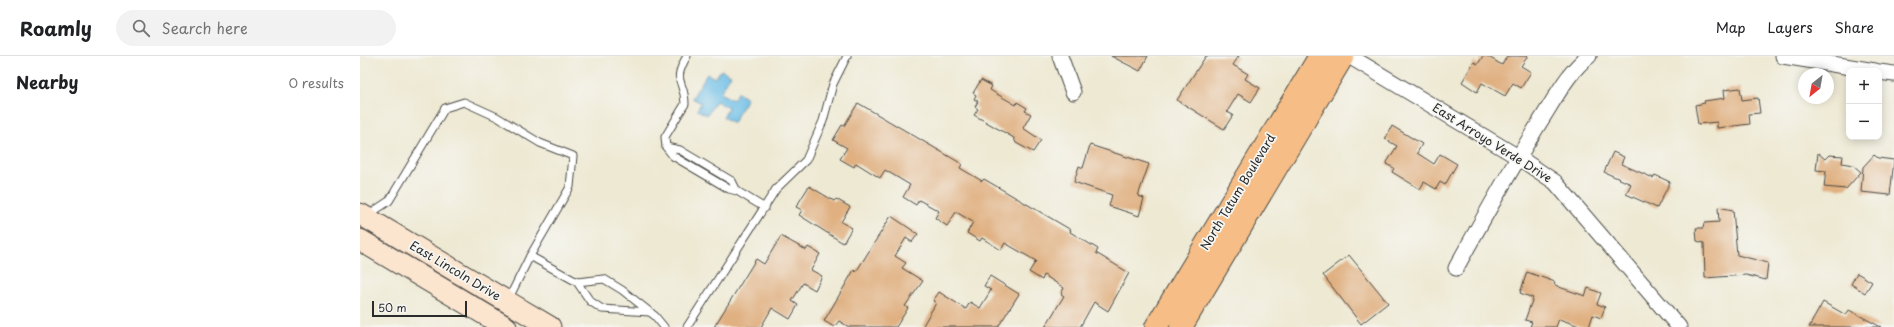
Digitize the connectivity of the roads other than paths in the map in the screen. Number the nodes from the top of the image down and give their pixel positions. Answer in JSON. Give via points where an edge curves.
{"nodes":[{"id":1,"x":688,"y":56,"type":"edge"},
{"id":2,"x":847,"y":56,"type":"edge"},
{"id":3,"x":1060,"y":56,"type":"edge"},
{"id":4,"x":1320,"y":56,"type":"edge"},
{"id":5,"x":1343,"y":56,"type":"edge"},
{"id":6,"x":1348,"y":56,"type":"edge"},
{"id":7,"x":1589,"y":56,"type":"edge"},
{"id":8,"x":1783,"y":56,"type":"edge"},
{"id":9,"x":1857,"y":68,"type":"edge"},
{"id":10,"x":1882,"y":72,"type":"edge"},
{"id":11,"x":1894,"y":74,"type":"edge"},
{"id":12,"x":1073,"y":92,"type":"dead end"},
{"id":13,"x":1518,"y":157,"type":"junction"},
{"id":14,"x":765,"y":208,"type":"junction"},
{"id":15,"x":362,"y":216,"type":"edge"},
{"id":16,"x":360,"y":240,"type":"edge"},
{"id":17,"x":530,"y":256,"type":"junction"},
{"id":18,"x":1456,"y":268,"type":"dead end"},
{"id":19,"x":577,"y":282,"type":"junction"},
{"id":20,"x":650,"y":312,"type":"junction"},
{"id":21,"x":502,"y":314,"type":"edge"},
{"id":22,"x":550,"y":327,"type":"edge"},
{"id":23,"x":664,"y":327,"type":"edge"},
{"id":24,"x":687,"y":327,"type":"edge"},
{"id":25,"x":1156,"y":327,"type":"edge"},
{"id":26,"x":1181,"y":327,"type":"edge"},
{"id":27,"x":1679,"y":327,"type":"edge"}],
"edges":[{"from":1,"to":14,"type":"lane","via":[[678,78],[685,104],[665,136],[666,147],[673,156]]},
{"from":2,"to":14,"type":"lane","via":[[833,84],[823,121],[806,160],[776,189]]},
{"from":3,"to":12,"type":"street"},
{"from":4,"to":25,"type":"main road","name":"North Tatum Boulevard"},
{"from":5,"to":26,"type":"main road","name":"North Tatum Boulevard"},
{"from":6,"to":13,"type":"street","name":"East Arroyo Verde Drive"},
{"from":7,"to":13,"type":"street","via":[[1580,62],[1569,76]]},
{"from":8,"to":9,"type":"street"},
{"from":10,"to":11,"type":"street"},
{"from":13,"to":18,"type":"street"},
{"from":13,"to":27,"type":"street","name":"East Arroyo Verde Drive","via":[[1555,182]]},
{"from":14,"to":24,"type":"lane"},
{"from":15,"to":17,"type":"lane","via":[[389,201],[445,108],[464,102],[540,143],[573,156],[570,186]]},
{"from":15,"to":21,"type":"main road","name":"East Lincoln Drive"},
{"from":16,"to":21,"type":"main road","name":"East Lincoln Drive"},
{"from":17,"to":19,"type":"lane"},
{"from":17,"to":21,"type":"lane"},
{"from":19,"to":20,"type":"lane","via":[[604,279]]},
{"from":19,"to":20,"type":"lane","via":[[590,301],[602,309]]},
{"from":20,"to":23,"type":"lane"},
{"from":21,"to":22,"type":"main road","name":"East Lincoln Drive"}]}
